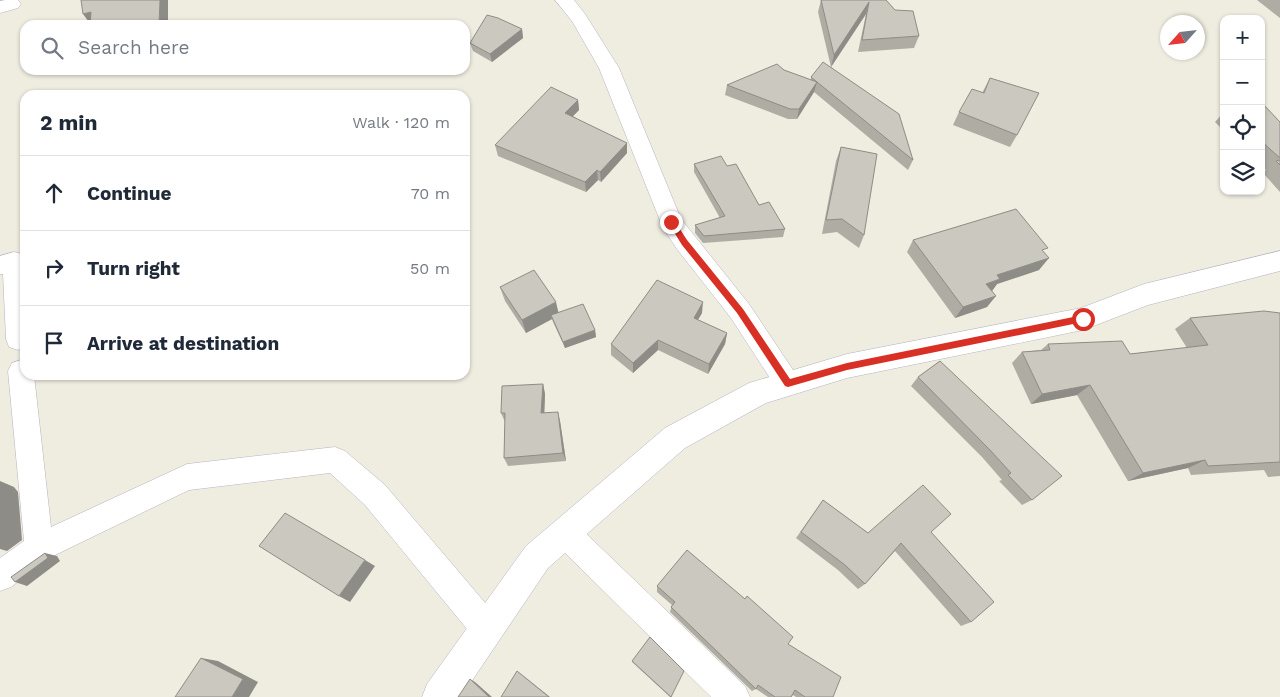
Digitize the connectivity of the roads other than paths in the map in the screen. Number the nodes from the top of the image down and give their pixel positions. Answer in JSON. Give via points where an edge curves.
{"nodes":[{"id":1,"x":564,"y":0,"type":"edge"},
{"id":2,"x":1280,"y":262,"type":"edge"},
{"id":3,"x":0,"y":265,"type":"edge"},
{"id":4,"x":18,"y":339,"type":"dead end"},
{"id":5,"x":22,"y":380,"type":"edge"},
{"id":6,"x":788,"y":384,"type":"junction"},
{"id":7,"x":565,"y":533,"type":"junction"},
{"id":8,"x":39,"y":548,"type":"junction"},
{"id":9,"x":0,"y":576,"type":"edge"},
{"id":10,"x":487,"y":629,"type":"junction"},
{"id":11,"x":440,"y":697,"type":"edge"},
{"id":12,"x":734,"y":697,"type":"edge"}],
"edges":[{"from":1,"to":6,"type":"street","via":[[579,18],[609,68],[671,222],[740,311]]},
{"from":2,"to":6,"type":"street","via":[[1144,295],[1083,319],[847,366]]},
{"from":3,"to":4,"type":"street","via":[[14,261]]},
{"from":5,"to":8,"type":"street"},
{"from":6,"to":7,"type":"street","via":[[759,392],[675,438]]},
{"from":7,"to":10,"type":"street","via":[[537,557]]},
{"from":7,"to":12,"type":"street"},
{"from":8,"to":9,"type":"street"},
{"from":8,"to":10,"type":"street","via":[[187,478],[335,460],[374,495]]},
{"from":10,"to":11,"type":"street"}]}
